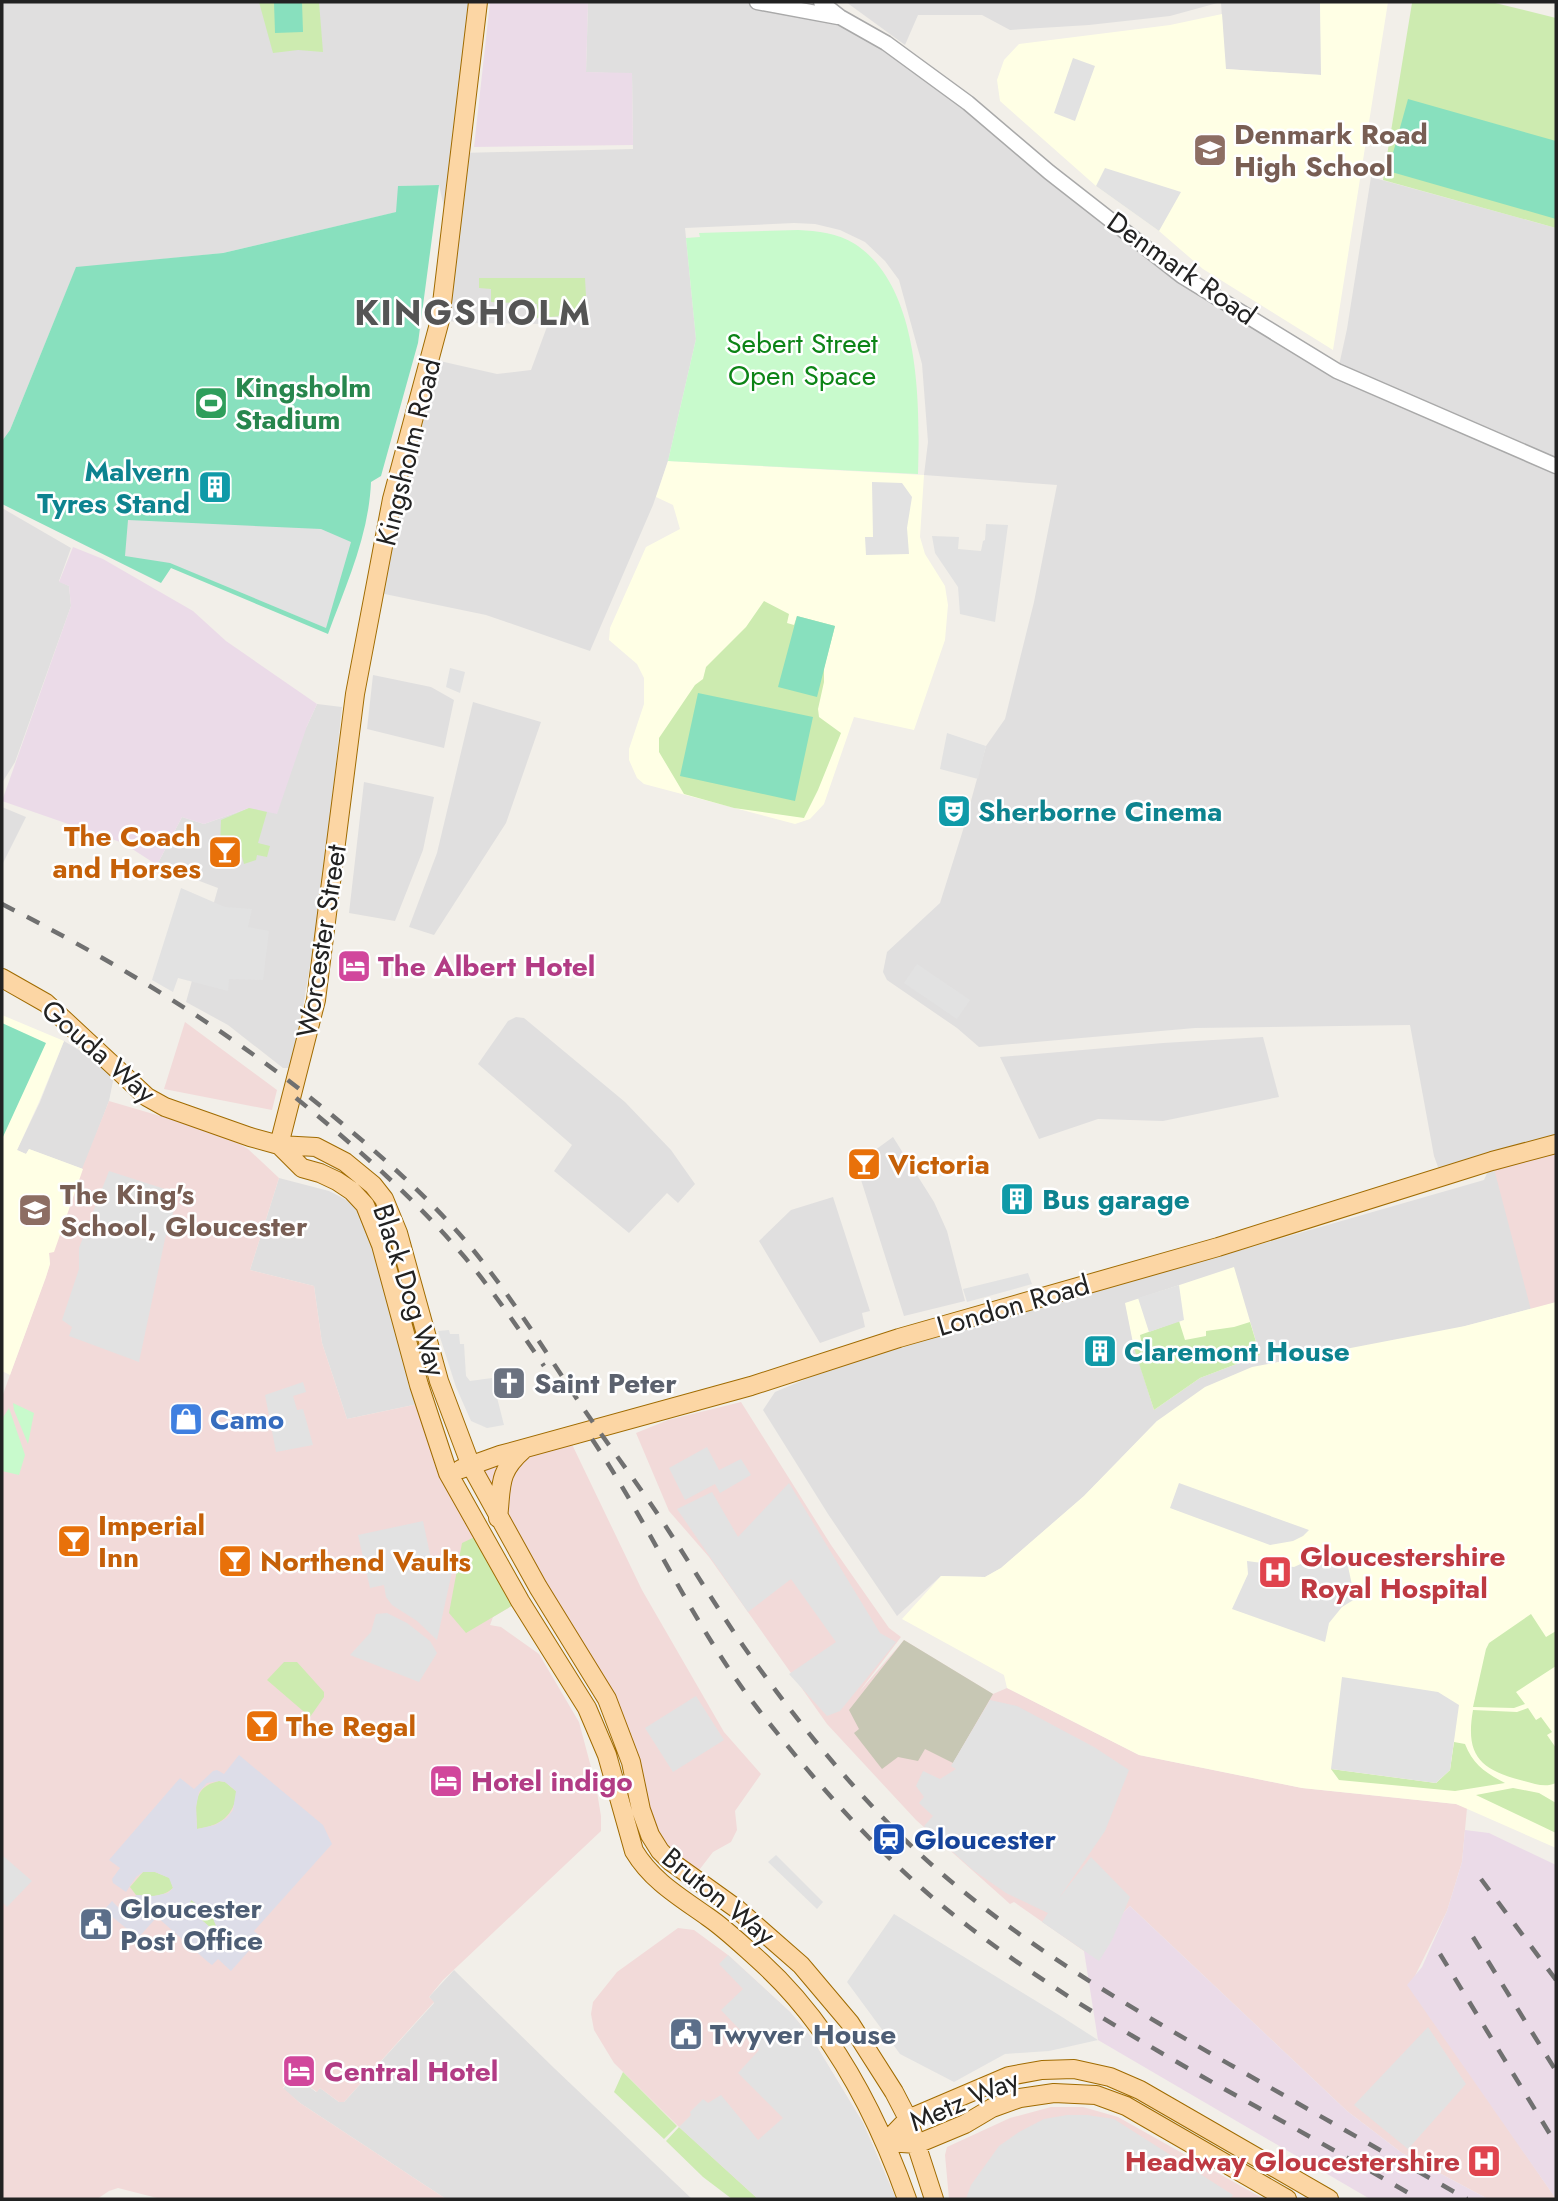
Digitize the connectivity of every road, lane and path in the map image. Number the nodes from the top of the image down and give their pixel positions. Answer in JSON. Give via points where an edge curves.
{"nodes":[{"id":1,"x":478,"y":2,"type":"edge"},
{"id":2,"x":757,"y":2,"type":"edge"},
{"id":3,"x":821,"y":2,"type":"edge"},
{"id":4,"x":840,"y":17,"type":"junction"},
{"id":5,"x":1556,"y":466,"type":"edge"},
{"id":6,"x":350,"y":734,"type":"joint"},
{"id":7,"x":2,"y":978,"type":"edge"},
{"id":8,"x":1556,"y":1144,"type":"edge"},
{"id":9,"x":279,"y":1145,"type":"junction"},
{"id":10,"x":525,"y":1448,"type":"junction"},
{"id":11,"x":471,"y":1466,"type":"junction"},
{"id":12,"x":448,"y":1473,"type":"junction"},
{"id":13,"x":498,"y":1518,"type":"junction"},
{"id":14,"x":908,"y":2119,"type":"junction"},
{"id":15,"x":886,"y":2142,"type":"junction"},
{"id":16,"x":917,"y":2144,"type":"junction"},
{"id":17,"x":907,"y":2199,"type":"edge"},
{"id":18,"x":934,"y":2199,"type":"edge"},
{"id":19,"x":1287,"y":2199,"type":"edge"},
{"id":20,"x":1329,"y":2199,"type":"edge"}],
"edges":[{"from":1,"to":6,"type":"main road","name":"Kingsholm Road","via":[[440,320],[392,499]]},
{"from":2,"to":4,"type":"street","name":"Denmark Road"},
{"from":3,"to":4,"type":"street","name":"Denmark Road"},
{"from":4,"to":5,"type":"street","name":"Denmark Road","via":[[886,43],[968,103],[1182,276],[1337,371]]},
{"from":6,"to":9,"type":"main road","name":"Worcester Street","via":[[316,1000]]},
{"from":7,"to":9,"type":"main road","name":"Gouda Way","via":[[46,1003],[147,1097]]},
{"from":8,"to":10,"type":"main road","name":"London Road","via":[[751,1386]]},
{"from":9,"to":11,"type":"main road","name":"Black Dog Way","via":[[316,1147],[345,1162],[384,1199],[398,1233],[439,1381]]},
{"from":9,"to":12,"type":"main road","name":"Black Dog Way","via":[[302,1168],[337,1181],[365,1205],[382,1245]]},
{"from":10,"to":11,"type":"main road","name":"London Road"},
{"from":10,"to":13,"type":"main road","via":[[502,1474]]},
{"from":11,"to":12,"type":"main road","name":"London Road"},
{"from":11,"to":13,"type":"main road","name":"Bruton Way"},
{"from":12,"to":15,"type":"main road","name":"Bruton Way","via":[[587,1708],[641,1863],[668,1890],[709,1917],[796,1997],[849,2074]]},
{"from":13,"to":14,"type":"main road","name":"Bruton Way","via":[[607,1699],[631,1762],[641,1810],[660,1851],[801,1965],[850,2023]]},
{"from":14,"to":15,"type":"main road","name":"Metz Way"},
{"from":14,"to":16,"type":"main road","name":"Bruton Way"},
{"from":14,"to":20,"type":"main road","name":"Metz Way","via":[[1009,2076],[1074,2069],[1140,2090]]},
{"from":15,"to":16,"type":"main road","name":"Metz Way"},
{"from":15,"to":17,"type":"main road","name":"Bruton Way"},
{"from":16,"to":18,"type":"main road","name":"Bruton Way"},
{"from":16,"to":19,"type":"main road","name":"Metz Way","via":[[1020,2098],[1054,2093],[1096,2095],[1126,2106]]}]}
